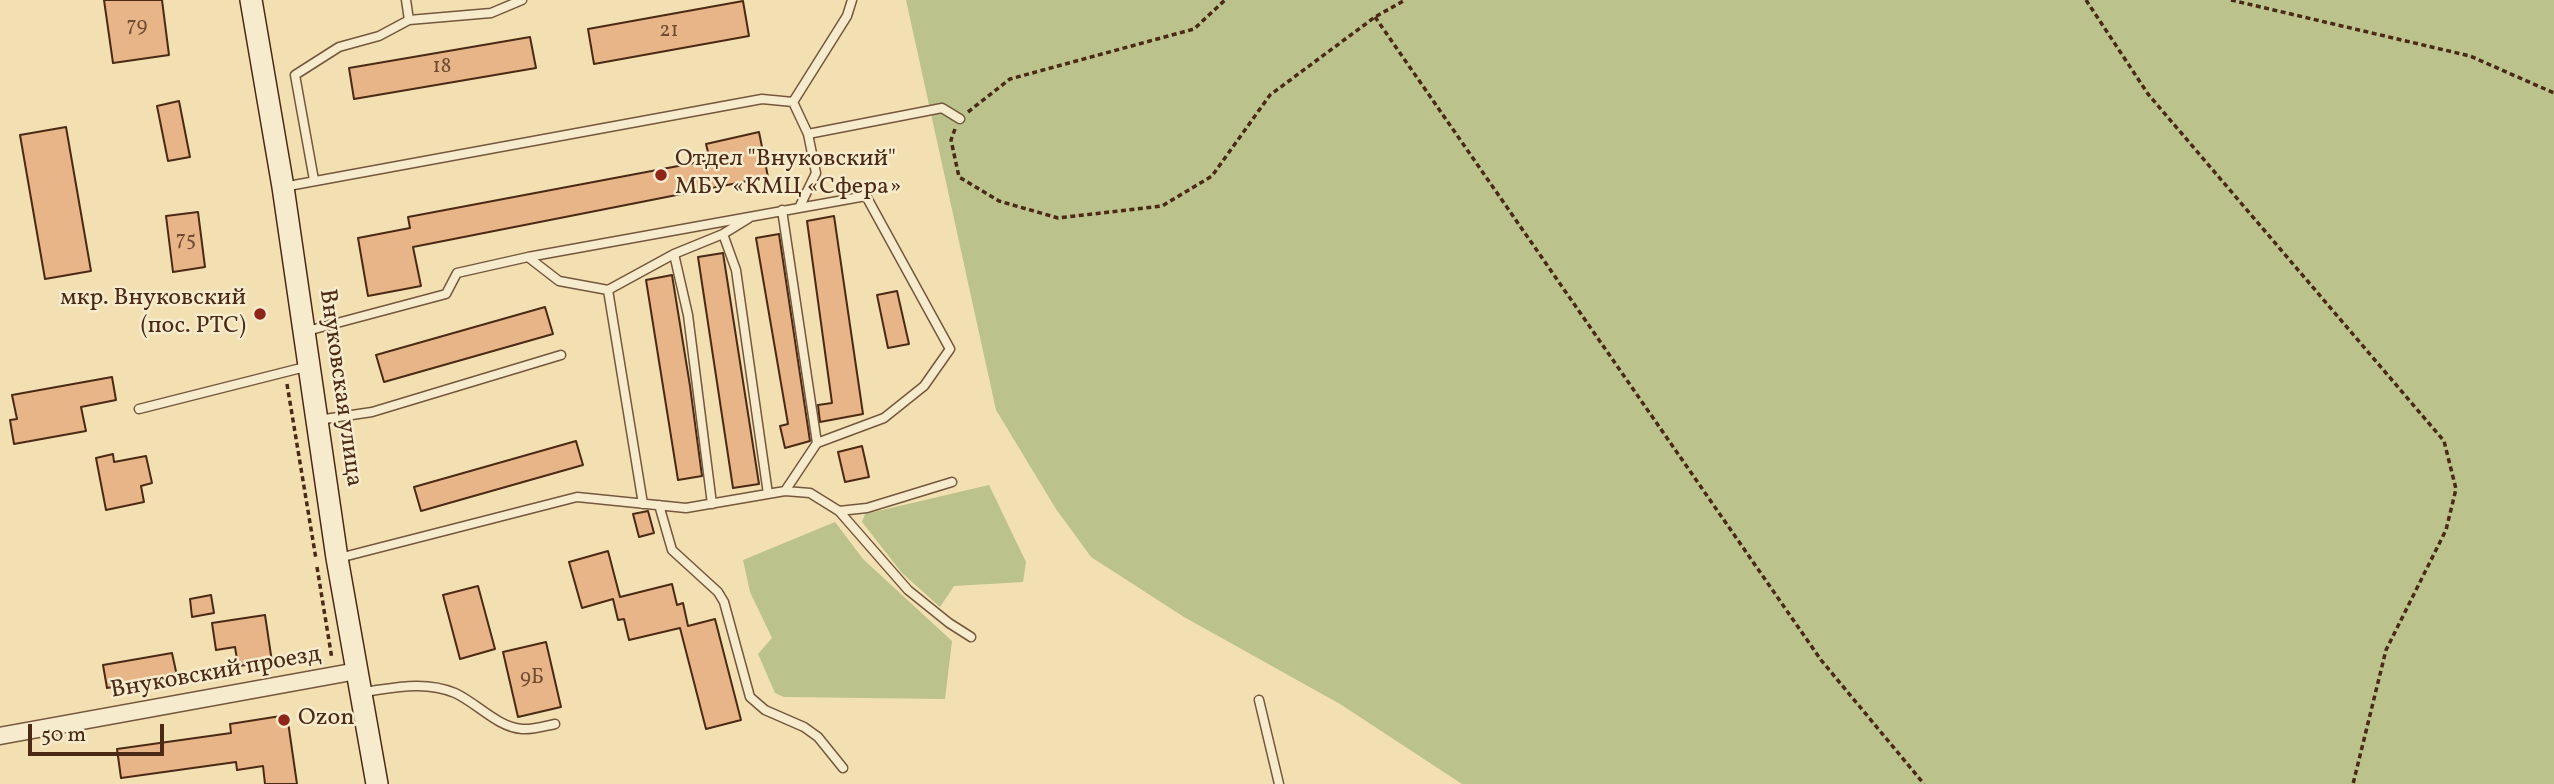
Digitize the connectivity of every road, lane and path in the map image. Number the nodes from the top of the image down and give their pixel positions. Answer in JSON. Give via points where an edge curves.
{"nodes":[{"id":1,"x":251,"y":0,"type":"edge"},
{"id":2,"x":406,"y":0,"type":"edge"},
{"id":3,"x":522,"y":0,"type":"edge"},
{"id":4,"x":852,"y":0,"type":"edge"},
{"id":5,"x":1225,"y":0,"type":"edge"},
{"id":6,"x":1405,"y":0,"type":"edge"},
{"id":7,"x":2086,"y":0,"type":"edge"},
{"id":8,"x":2231,"y":0,"type":"edge"},
{"id":9,"x":1375,"y":17,"type":"junction"},
{"id":10,"x":409,"y":20,"type":"junction"},
{"id":11,"x":2554,"y":93,"type":"edge"},
{"id":12,"x":793,"y":102,"type":"junction"},
{"id":13,"x":960,"y":119,"type":"junction"},
{"id":14,"x":808,"y":134,"type":"junction"},
{"id":15,"x":314,"y":180,"type":"junction"},
{"id":16,"x":283,"y":187,"type":"junction"},
{"id":17,"x":799,"y":208,"type":"junction"},
{"id":18,"x":782,"y":210,"type":"junction"},
{"id":19,"x":754,"y":215,"type":"junction"},
{"id":20,"x":723,"y":234,"type":"junction"},
{"id":21,"x":674,"y":254,"type":"junction"},
{"id":22,"x":528,"y":257,"type":"junction"},
{"id":23,"x":608,"y":290,"type":"junction"},
{"id":24,"x":304,"y":332,"type":"junction"},
{"id":25,"x":561,"y":355,"type":"dead end"},
{"id":26,"x":309,"y":366,"type":"junction"},
{"id":27,"x":285,"y":372,"type":"junction"},
{"id":28,"x":139,"y":409,"type":"dead end"},
{"id":29,"x":318,"y":420,"type":"junction"},
{"id":30,"x":817,"y":443,"type":"junction"},
{"id":31,"x":952,"y":482,"type":"dead end"},
{"id":32,"x":785,"y":491,"type":"junction"},
{"id":33,"x":768,"y":494,"type":"junction"},
{"id":34,"x":643,"y":504,"type":"junction"},
{"id":35,"x":712,"y":504,"type":"junction"},
{"id":36,"x":659,"y":505,"type":"junction"},
{"id":37,"x":839,"y":511,"type":"junction"},
{"id":38,"x":337,"y":558,"type":"junction"},
{"id":39,"x":971,"y":636,"type":"dead end"},
{"id":40,"x":334,"y":675,"type":"junction"},
{"id":41,"x":358,"y":682,"type":"junction"},
{"id":42,"x":1259,"y":699,"type":"dead end"},
{"id":43,"x":555,"y":724,"type":"dead end"},
{"id":44,"x":0,"y":736,"type":"edge"},
{"id":45,"x":843,"y":768,"type":"dead end"},
{"id":46,"x":377,"y":784,"type":"edge"},
{"id":47,"x":1279,"y":784,"type":"edge"},
{"id":48,"x":1924,"y":784,"type":"edge"},
{"id":49,"x":2353,"y":784,"type":"edge"}],
"edges":[{"from":1,"to":16,"type":"main road","name":"Внуковская улица"},
{"from":2,"to":10,"type":"lane"},
{"from":3,"to":10,"type":"lane","via":[[491,13]]},
{"from":4,"to":12,"type":"lane","via":[[847,16]]},
{"from":5,"to":13,"type":"path","via":[[1194,29],[1010,79]]},
{"from":6,"to":9,"type":"path"},
{"from":7,"to":49,"type":"path","via":[[2148,94],[2444,441],[2456,489],[2446,530],[2386,650]]},
{"from":8,"to":11,"type":"path","via":[[2470,56]]},
{"from":9,"to":13,"type":"path","via":[[1270,94],[1212,176],[1162,206],[1058,218],[999,201],[959,177],[951,139]]},
{"from":9,"to":48,"type":"path","via":[[1821,660]]},
{"from":10,"to":15,"type":"lane","via":[[379,36],[339,47],[295,75]]},
{"from":12,"to":14,"type":"lane"},
{"from":12,"to":15,"type":"lane","via":[[762,99]]},
{"from":13,"to":14,"type":"lane","via":[[942,108]]},
{"from":14,"to":17,"type":"lane","via":[[816,173]]},
{"from":15,"to":16,"type":"lane"},
{"from":16,"to":24,"type":"main road","name":"Внуковская улица"},
{"from":17,"to":18,"type":"lane"},
{"from":17,"to":30,"type":"lane","via":[[866,197],[950,349],[924,386],[884,418]]},
{"from":18,"to":19,"type":"lane"},
{"from":18,"to":30,"type":"lane"},
{"from":19,"to":20,"type":"lane"},
{"from":19,"to":22,"type":"lane"},
{"from":20,"to":21,"type":"lane"},
{"from":20,"to":33,"type":"lane","via":[[736,270]]},
{"from":21,"to":23,"type":"lane"},
{"from":21,"to":35,"type":"lane","via":[[688,315]]},
{"from":22,"to":23,"type":"lane","via":[[559,281]]},
{"from":22,"to":24,"type":"lane","via":[[457,273],[446,295]]},
{"from":23,"to":34,"type":"lane"},
{"from":24,"to":26,"type":"main road","name":"Внуковская улица"},
{"from":25,"to":29,"type":"lane","via":[[372,412]]},
{"from":26,"to":27,"type":"lane"},
{"from":26,"to":29,"type":"main road","name":"Внуковская улица"},
{"from":27,"to":28,"type":"lane"},
{"from":27,"to":40,"type":"path"},
{"from":29,"to":38,"type":"main road","name":"Внуковская улица"},
{"from":30,"to":32,"type":"lane"},
{"from":31,"to":37,"type":"lane","via":[[867,508]]},
{"from":32,"to":33,"type":"lane"},
{"from":32,"to":37,"type":"lane","via":[[810,493]]},
{"from":33,"to":35,"type":"lane"},
{"from":34,"to":36,"type":"lane"},
{"from":34,"to":38,"type":"lane","via":[[577,497]]},
{"from":35,"to":36,"type":"lane","via":[[686,508]]},
{"from":36,"to":45,"type":"lane","via":[[672,550],[724,602],[750,697],[765,710],[818,737]]},
{"from":37,"to":39,"type":"lane","via":[[908,590]]},
{"from":38,"to":41,"type":"main road","name":"Внуковская улица"},
{"from":40,"to":41,"type":"street","name":"Внуковский проезд"},
{"from":40,"to":44,"type":"street","name":"Внуковский проезд"},
{"from":41,"to":43,"type":"lane","via":[[437,688],[523,729]]},
{"from":41,"to":46,"type":"main road","name":"Внуковская улица"},
{"from":42,"to":47,"type":"lane"}]}
